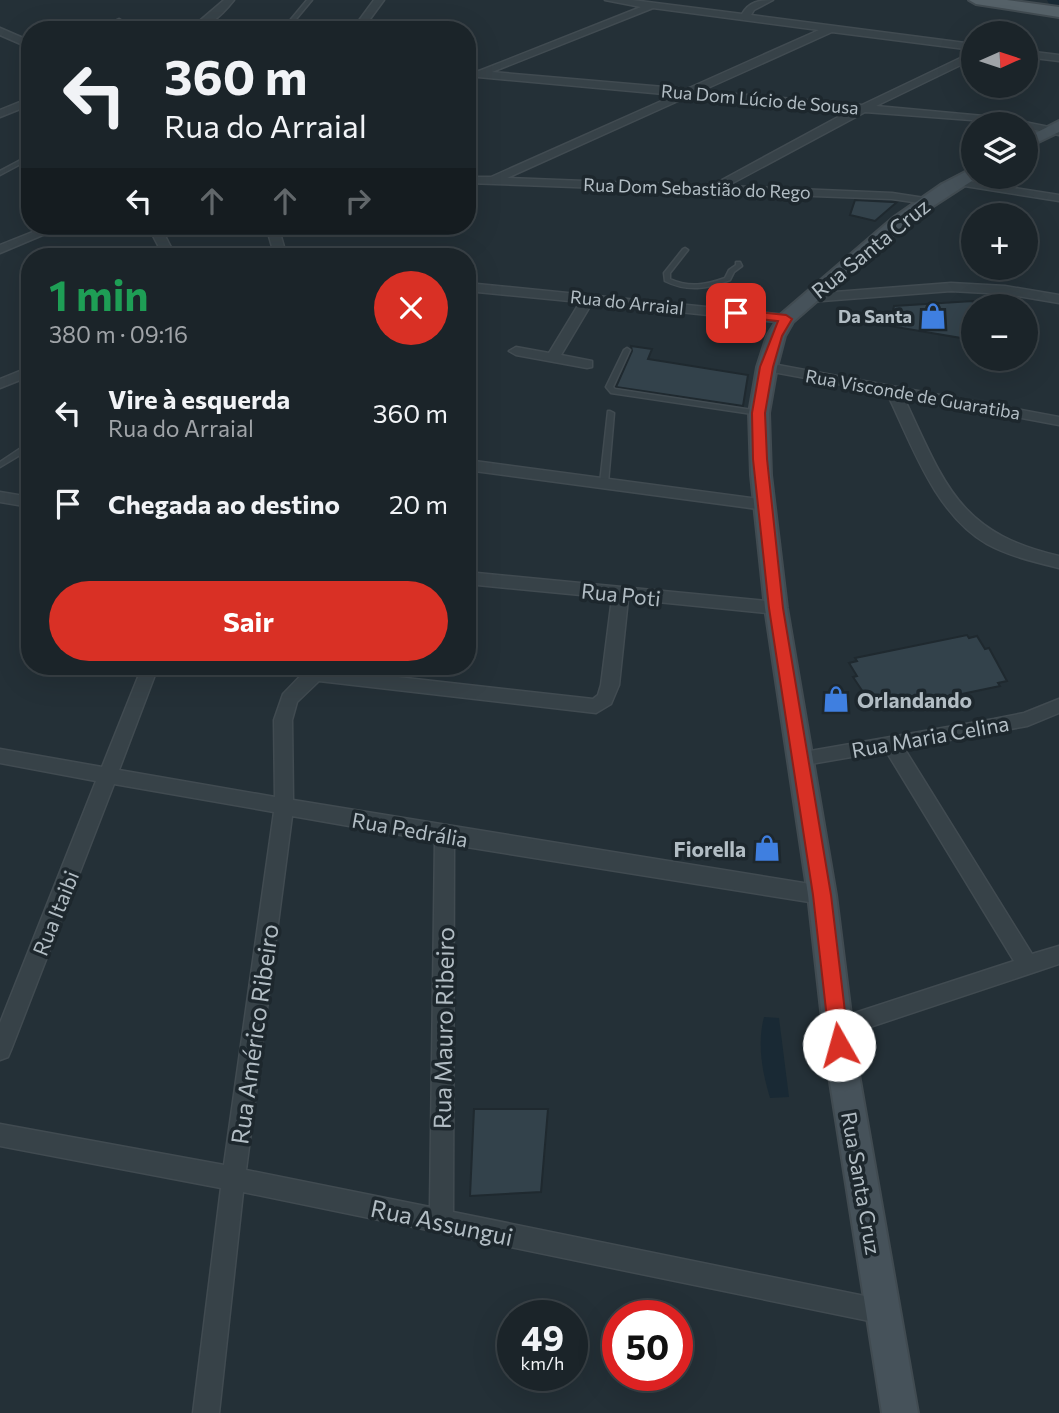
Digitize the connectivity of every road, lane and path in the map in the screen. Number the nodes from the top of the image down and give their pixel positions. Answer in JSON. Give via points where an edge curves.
{"nodes":[{"id":1,"x":229,"y":0,"type":"edge"},
{"id":2,"x":310,"y":0,"type":"edge"},
{"id":3,"x":379,"y":0,"type":"edge"},
{"id":4,"x":610,"y":0,"type":"edge"},
{"id":5,"x":768,"y":0,"type":"edge"},
{"id":6,"x":976,"y":0,"type":"edge"},
{"id":7,"x":652,"y":6,"type":"junction"},
{"id":8,"x":1059,"y":12,"type":"edge"},
{"id":9,"x":745,"y":17,"type":"junction"},
{"id":10,"x":204,"y":21,"type":"edge"},
{"id":11,"x":292,"y":21,"type":"edge"},
{"id":12,"x":364,"y":21,"type":"edge"},
{"id":13,"x":832,"y":28,"type":"junction"},
{"id":14,"x":0,"y":31,"type":"edge"},
{"id":15,"x":21,"y":41,"type":"edge"},
{"id":16,"x":961,"y":45,"type":"edge"},
{"id":17,"x":1038,"y":55,"type":"edge"},
{"id":18,"x":1059,"y":58,"type":"edge"},
{"id":19,"x":961,"y":61,"type":"edge"},
{"id":20,"x":476,"y":73,"type":"edge"},
{"id":21,"x":476,"y":75,"type":"edge"},
{"id":22,"x":690,"y":93,"type":"junction"},
{"id":23,"x":21,"y":105,"type":"edge"},
{"id":24,"x":864,"y":108,"type":"junction"},
{"id":25,"x":0,"y":114,"type":"edge"},
{"id":26,"x":1057,"y":129,"type":"edge"},
{"id":27,"x":1038,"y":138,"type":"edge"},
{"id":28,"x":21,"y":162,"type":"edge"},
{"id":29,"x":0,"y":173,"type":"edge"},
{"id":30,"x":961,"y":179,"type":"edge"},
{"id":31,"x":476,"y":180,"type":"edge"},
{"id":32,"x":493,"y":181,"type":"junction"},
{"id":33,"x":715,"y":188,"type":"junction"},
{"id":34,"x":1018,"y":189,"type":"edge"},
{"id":35,"x":1059,"y":198,"type":"edge"},
{"id":36,"x":927,"y":201,"type":"junction"},
{"id":37,"x":35,"y":235,"type":"edge"},
{"id":38,"x":0,"y":249,"type":"edge"},
{"id":39,"x":685,"y":250,"type":"dead end"},
{"id":40,"x":738,"y":263,"type":"dead end"},
{"id":41,"x":476,"y":287,"type":"edge"},
{"id":42,"x":589,"y":298,"type":"junction"},
{"id":43,"x":808,"y":298,"type":"junction"},
{"id":44,"x":1059,"y":299,"type":"edge"},
{"id":45,"x":786,"y":319,"type":"junction"},
{"id":46,"x":627,"y":349,"type":"dead end"},
{"id":47,"x":516,"y":351,"type":"dead end"},
{"id":48,"x":554,"y":356,"type":"junction"},
{"id":49,"x":587,"y":364,"type":"dead end"},
{"id":50,"x":767,"y":367,"type":"junction"},
{"id":51,"x":21,"y":375,"type":"edge"},
{"id":52,"x":0,"y":384,"type":"edge"},
{"id":53,"x":893,"y":391,"type":"junction"},
{"id":54,"x":610,"y":412,"type":"dead end"},
{"id":55,"x":759,"y":413,"type":"junction"},
{"id":56,"x":1059,"y":421,"type":"edge"},
{"id":57,"x":21,"y":452,"type":"edge"},
{"id":58,"x":0,"y":465,"type":"edge"},
{"id":59,"x":476,"y":466,"type":"edge"},
{"id":60,"x":604,"y":483,"type":"junction"},
{"id":61,"x":0,"y":497,"type":"edge"},
{"id":62,"x":21,"y":500,"type":"edge"},
{"id":63,"x":765,"y":505,"type":"junction"},
{"id":64,"x":1059,"y":562,"type":"edge"},
{"id":65,"x":476,"y":579,"type":"edge"},
{"id":66,"x":620,"y":595,"type":"junction"},
{"id":67,"x":776,"y":608,"type":"junction"},
{"id":68,"x":147,"y":675,"type":"edge"},
{"id":69,"x":312,"y":675,"type":"edge"},
{"id":70,"x":348,"y":675,"type":"edge"},
{"id":71,"x":1059,"y":706,"type":"edge"},
{"id":72,"x":890,"y":742,"type":"junction"},
{"id":73,"x":0,"y":756,"type":"edge"},
{"id":74,"x":799,"y":759,"type":"junction"},
{"id":75,"x":110,"y":775,"type":"junction"},
{"id":76,"x":284,"y":807,"type":"junction"},
{"id":77,"x":445,"y":835,"type":"junction"},
{"id":78,"x":822,"y":895,"type":"junction"},
{"id":79,"x":1059,"y":955,"type":"edge"},
{"id":80,"x":1027,"y":964,"type":"junction"},
{"id":81,"x":837,"y":1028,"type":"junction"},
{"id":82,"x":0,"y":1050,"type":"edge"},
{"id":83,"x":0,"y":1135,"type":"edge"},
{"id":84,"x":234,"y":1179,"type":"junction"},
{"id":85,"x":441,"y":1221,"type":"junction"},
{"id":86,"x":884,"y":1312,"type":"junction"},
{"id":87,"x":206,"y":1413,"type":"edge"},
{"id":88,"x":900,"y":1413,"type":"edge"}],
"edges":[{"from":1,"to":10,"type":"street"},
{"from":2,"to":11,"type":"lane"},
{"from":3,"to":12,"type":"street"},
{"from":4,"to":7,"type":"street"},
{"from":5,"to":9,"type":"street","via":[[750,8]]},
{"from":6,"to":8,"type":"main road"},
{"from":7,"to":9,"type":"street"},
{"from":7,"to":20,"type":"street"},
{"from":9,"to":13,"type":"street"},
{"from":13,"to":16,"type":"street"},
{"from":13,"to":22,"type":"street"},
{"from":14,"to":15,"type":"street"},
{"from":17,"to":18,"type":"street"},
{"from":19,"to":24,"type":"street"},
{"from":21,"to":22,"type":"street","name":"Rua Dom Lúcio de Sousa"},
{"from":22,"to":24,"type":"street","name":"Rua Dom Lúcio de Sousa"},
{"from":22,"to":32,"type":"street"},
{"from":23,"to":25,"type":"street"},
{"from":24,"to":26,"type":"street","name":"Rua Dom Lúcio de Sousa"},
{"from":24,"to":33,"type":"street"},
{"from":26,"to":27,"type":"main road"},
{"from":28,"to":29,"type":"lane"},
{"from":30,"to":36,"type":"main road","name":"Rua Santa Cruz"},
{"from":31,"to":32,"type":"street","name":"Rua Dom Sebastião do Rego"},
{"from":32,"to":33,"type":"street","name":"Rua Dom Sebastião do Rego"},
{"from":33,"to":36,"type":"street","name":"Rua Dom Sebastião do Rego"},
{"from":34,"to":35,"type":"street"},
{"from":36,"to":43,"type":"main road","name":"Rua Santa Cruz"},
{"from":37,"to":38,"type":"street"},
{"from":39,"to":40,"type":"lane","via":[[667,273],[667,280],[676,286],[694,288],[723,281]]},
{"from":41,"to":42,"type":"street","name":"Rua do Arraial"},
{"from":42,"to":45,"type":"street","name":"Rua do Arraial"},
{"from":42,"to":48,"type":"street"},
{"from":43,"to":44,"type":"street","via":[[951,287]]},
{"from":43,"to":45,"type":"main road","name":"Rua Santa Cruz"},
{"from":45,"to":50,"type":"main road","name":"Rua Santa Cruz"},
{"from":46,"to":55,"type":"lane","via":[[609,387],[613,391]]},
{"from":47,"to":48,"type":"street"},
{"from":48,"to":49,"type":"street"},
{"from":50,"to":53,"type":"street","name":"Rua Visconde de Guaratiba"},
{"from":50,"to":55,"type":"main road","name":"Rua Santa Cruz"},
{"from":51,"to":52,"type":"street"},
{"from":53,"to":56,"type":"street","name":"Rua Visconde de Guaratiba"},
{"from":53,"to":64,"type":"street","via":[[952,502],[972,526],[992,540]]},
{"from":54,"to":60,"type":"lane"},
{"from":55,"to":63,"type":"main road","name":"Rua Santa Cruz"},
{"from":57,"to":58,"type":"lane"},
{"from":59,"to":60,"type":"street"},
{"from":60,"to":63,"type":"street"},
{"from":61,"to":62,"type":"street"},
{"from":63,"to":67,"type":"main road","name":"Rua Santa Cruz"},
{"from":65,"to":66,"type":"street","name":"Rua Poti"},
{"from":66,"to":67,"type":"street","name":"Rua Poti"},
{"from":66,"to":70,"type":"street","via":[[610,685],[606,699],[596,706]]},
{"from":67,"to":74,"type":"main road","name":"Rua Santa Cruz"},
{"from":68,"to":75,"type":"street","name":"Rua Itaibi"},
{"from":69,"to":76,"type":"street","name":"Rua Américo Ribeiro","via":[[285,707]]},
{"from":71,"to":72,"type":"street","name":"Rua Maria Celina","via":[[1027,719]]},
{"from":72,"to":74,"type":"street","name":"Rua Maria Celina"},
{"from":72,"to":80,"type":"street"},
{"from":73,"to":75,"type":"street","name":"Rua Pedrália"},
{"from":74,"to":78,"type":"main road","name":"Rua Santa Cruz"},
{"from":75,"to":76,"type":"street","name":"Rua Pedrália"},
{"from":75,"to":82,"type":"street","name":"Rua Itaibi"},
{"from":76,"to":77,"type":"street","name":"Rua Pedrália"},
{"from":76,"to":84,"type":"street","name":"Rua Américo Ribeiro"},
{"from":77,"to":78,"type":"street","name":"Rua Pedrália"},
{"from":77,"to":85,"type":"street","name":"Rua Mauro Ribeiro"},
{"from":78,"to":81,"type":"main road","name":"Rua Santa Cruz"},
{"from":79,"to":80,"type":"street"},
{"from":80,"to":81,"type":"street"},
{"from":81,"to":86,"type":"main road","name":"Rua Santa Cruz"},
{"from":83,"to":84,"type":"street","name":"Rua Assungui"},
{"from":84,"to":85,"type":"street","name":"Rua Assungui"},
{"from":84,"to":87,"type":"street","name":"Rua Américo Ribeiro"},
{"from":85,"to":86,"type":"street","name":"Rua Assungui"},
{"from":86,"to":88,"type":"main road","name":"Rua Santa Cruz"}]}
